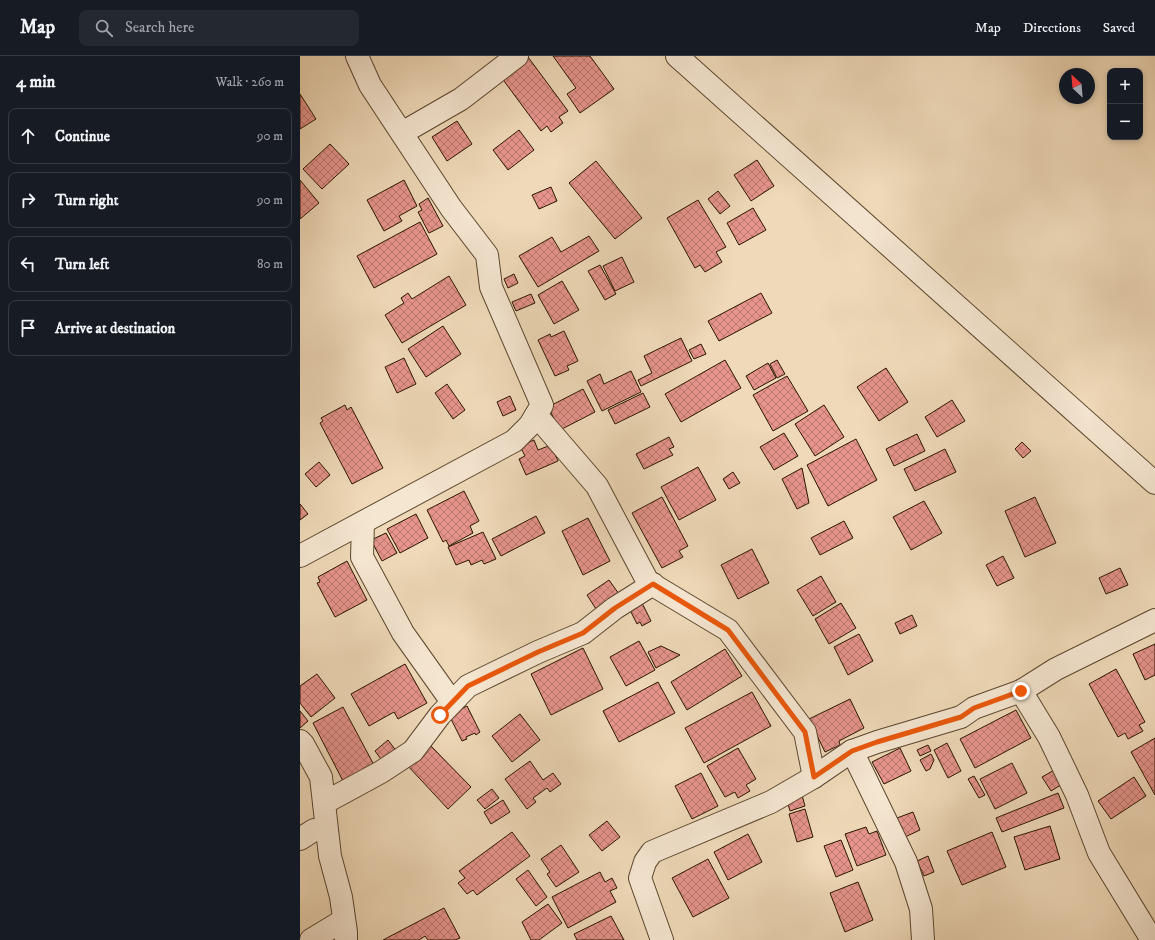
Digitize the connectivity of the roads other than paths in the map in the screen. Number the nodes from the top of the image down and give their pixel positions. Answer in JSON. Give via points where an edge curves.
{"nodes":[{"id":1,"x":357,"y":56,"type":"edge"},
{"id":2,"x":517,"y":56,"type":"edge"},
{"id":3,"x":677,"y":56,"type":"edge"},
{"id":4,"x":402,"y":133,"type":"junction"},
{"id":5,"x":536,"y":415,"type":"junction"},
{"id":6,"x":1155,"y":483,"type":"edge"},
{"id":7,"x":363,"y":523,"type":"junction"},
{"id":8,"x":300,"y":556,"type":"edge"},
{"id":9,"x":653,"y":584,"type":"junction"},
{"id":10,"x":1155,"y":620,"type":"edge"},
{"id":11,"x":1021,"y":691,"type":"junction"},
{"id":12,"x":452,"y":702,"type":"junction"},
{"id":13,"x":300,"y":741,"type":"edge"},
{"id":14,"x":852,"y":751,"type":"junction"},
{"id":15,"x":814,"y":777,"type":"junction"},
{"id":16,"x":324,"y":803,"type":"junction"},
{"id":17,"x":326,"y":828,"type":"junction"},
{"id":18,"x":300,"y":839,"type":"edge"},
{"id":19,"x":345,"y":930,"type":"edge"},
{"id":20,"x":311,"y":940,"type":"edge"},
{"id":21,"x":662,"y":940,"type":"edge"},
{"id":22,"x":923,"y":940,"type":"edge"},
{"id":23,"x":1152,"y":940,"type":"edge"}],
"edges":[{"from":1,"to":4,"type":"street","via":[[370,85]]},
{"from":2,"to":4,"type":"street","via":[[461,99]]},
{"from":3,"to":6,"type":"street"},
{"from":4,"to":5,"type":"street","via":[[451,208],[487,255],[491,287],[542,405]]},
{"from":5,"to":7,"type":"street","via":[[514,441]]},
{"from":5,"to":9,"type":"street","via":[[597,486],[648,582]]},
{"from":7,"to":8,"type":"street"},
{"from":7,"to":12,"type":"street","via":[[362,557],[403,633]]},
{"from":9,"to":12,"type":"street","via":[[615,608],[583,633],[468,686]]},
{"from":9,"to":15,"type":"street","via":[[728,630],[805,732]]},
{"from":10,"to":11,"type":"street","via":[[1056,669]]},
{"from":11,"to":14,"type":"street","via":[[974,708],[961,717]]},
{"from":11,"to":23,"type":"street","via":[[1049,737],[1077,795],[1099,853]]},
{"from":12,"to":16,"type":"street","via":[[413,751]]},
{"from":13,"to":16,"type":"street","via":[[320,777]]},
{"from":14,"to":15,"type":"street"},
{"from":14,"to":22,"type":"street","via":[[906,862],[921,909]]},
{"from":15,"to":21,"type":"street","via":[[770,802],[652,852],[645,862],[640,878]]},
{"from":16,"to":17,"type":"street"},
{"from":17,"to":18,"type":"street","via":[[314,830]]},
{"from":17,"to":19,"type":"street"},
{"from":19,"to":20,"type":"street"}]}
